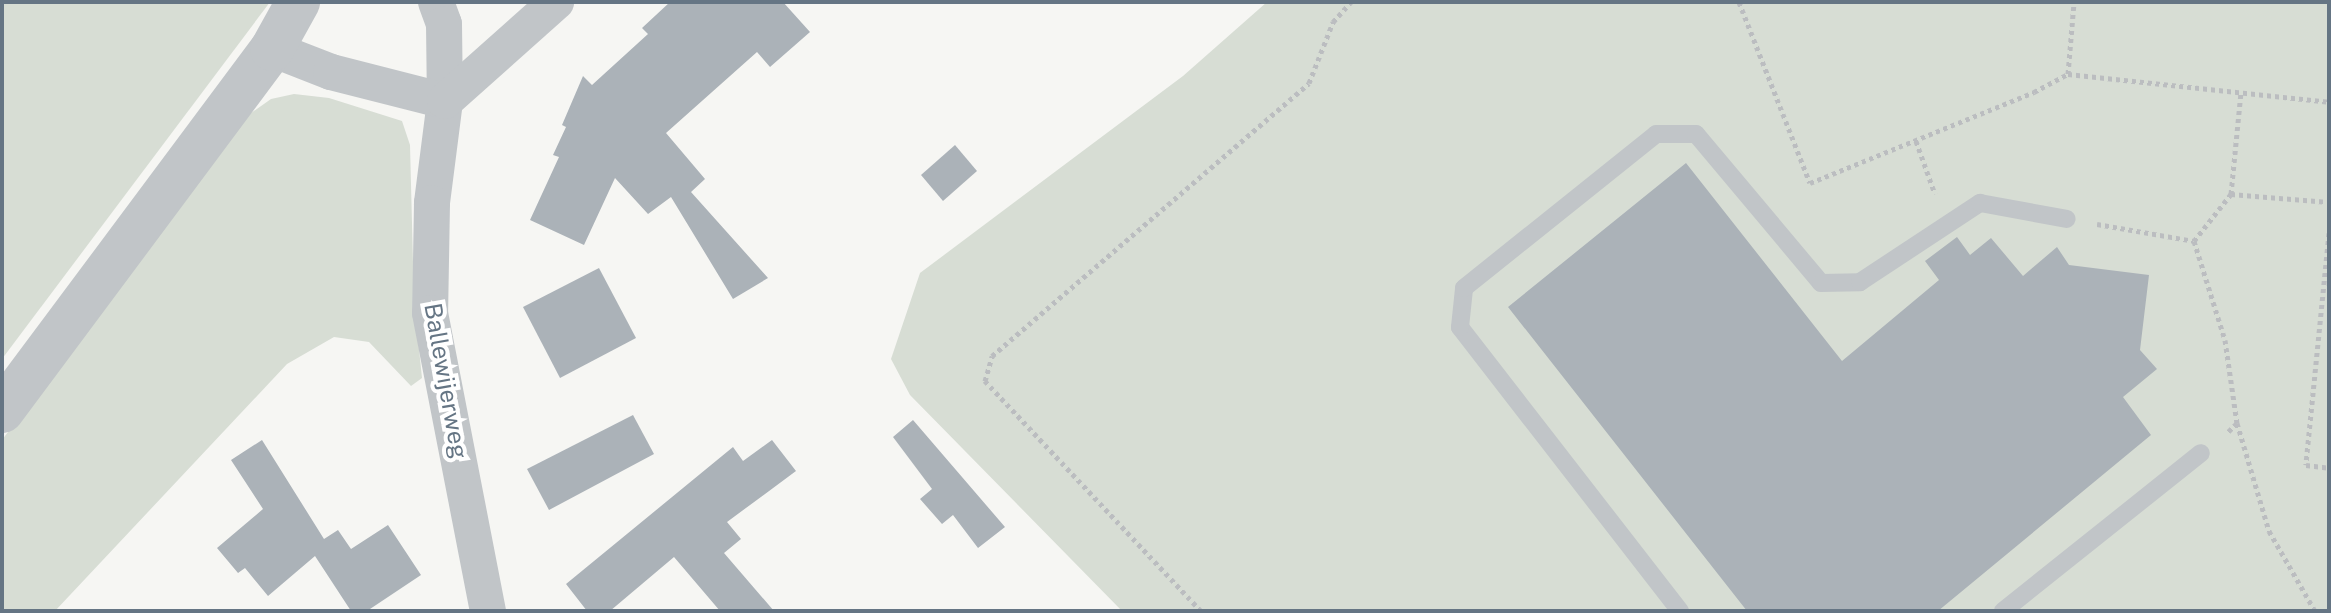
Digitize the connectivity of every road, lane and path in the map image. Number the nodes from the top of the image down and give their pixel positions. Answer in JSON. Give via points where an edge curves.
{"nodes":[{"id":1,"x":298,"y":2,"type":"edge"},
{"id":2,"x":436,"y":2,"type":"edge"},
{"id":3,"x":556,"y":2,"type":"edge"},
{"id":4,"x":1351,"y":2,"type":"edge"},
{"id":5,"x":1739,"y":2,"type":"edge"},
{"id":6,"x":2074,"y":2,"type":"edge"},
{"id":7,"x":272,"y":49,"type":"junction"},
{"id":8,"x":2068,"y":74,"type":"junction"},
{"id":9,"x":2241,"y":92,"type":"junction"},
{"id":10,"x":445,"y":101,"type":"junction"},
{"id":11,"x":2329,"y":102,"type":"edge"},
{"id":12,"x":1916,"y":141,"type":"junction"},
{"id":13,"x":2231,"y":194,"type":"junction"},
{"id":14,"x":2329,"y":202,"type":"edge"},
{"id":15,"x":2067,"y":219,"type":"joint"},
{"id":16,"x":1947,"y":225,"type":"junction"},
{"id":17,"x":2329,"y":233,"type":"edge"},
{"id":18,"x":2194,"y":241,"type":"junction"},
{"id":19,"x":2,"y":411,"type":"edge"},
{"id":20,"x":2237,"y":423,"type":"junction"},
{"id":21,"x":2201,"y":453,"type":"joint"},
{"id":22,"x":2329,"y":468,"type":"edge"},
{"id":23,"x":488,"y":611,"type":"edge"},
{"id":24,"x":1201,"y":611,"type":"edge"},
{"id":25,"x":1680,"y":611,"type":"edge"},
{"id":26,"x":2003,"y":611,"type":"edge"},
{"id":27,"x":2315,"y":611,"type":"edge"}],
"edges":[{"from":1,"to":7,"type":"street"},
{"from":2,"to":10,"type":"street","name":"Ballewijerweg","via":[[444,24]]},
{"from":3,"to":10,"type":"street"},
{"from":4,"to":24,"type":"path","via":[[1333,22],[1309,83],[992,356],[985,381]]},
{"from":5,"to":12,"type":"path","via":[[1810,183]]},
{"from":6,"to":8,"type":"path"},
{"from":7,"to":10,"type":"street","via":[[331,72]]},
{"from":7,"to":19,"type":"street"},
{"from":8,"to":9,"type":"path"},
{"from":8,"to":12,"type":"path"},
{"from":9,"to":11,"type":"path"},
{"from":9,"to":13,"type":"path"},
{"from":10,"to":23,"type":"street","name":"Ballewijerweg","via":[[432,203],[430,313]]},
{"from":12,"to":16,"type":"path"},
{"from":13,"to":14,"type":"path"},
{"from":13,"to":18,"type":"path"},
{"from":15,"to":16,"type":"lane","via":[[1980,203]]},
{"from":15,"to":18,"type":"path"},
{"from":16,"to":25,"type":"lane","via":[[1860,282],[1821,283],[1696,134],[1656,134],[1464,288],[1460,327]]},
{"from":17,"to":22,"type":"path","via":[[2306,465]]},
{"from":18,"to":20,"type":"path","via":[[2225,340]]},
{"from":20,"to":21,"type":"path"},
{"from":20,"to":27,"type":"path","via":[[2269,531]]},
{"from":21,"to":26,"type":"lane"}]}
